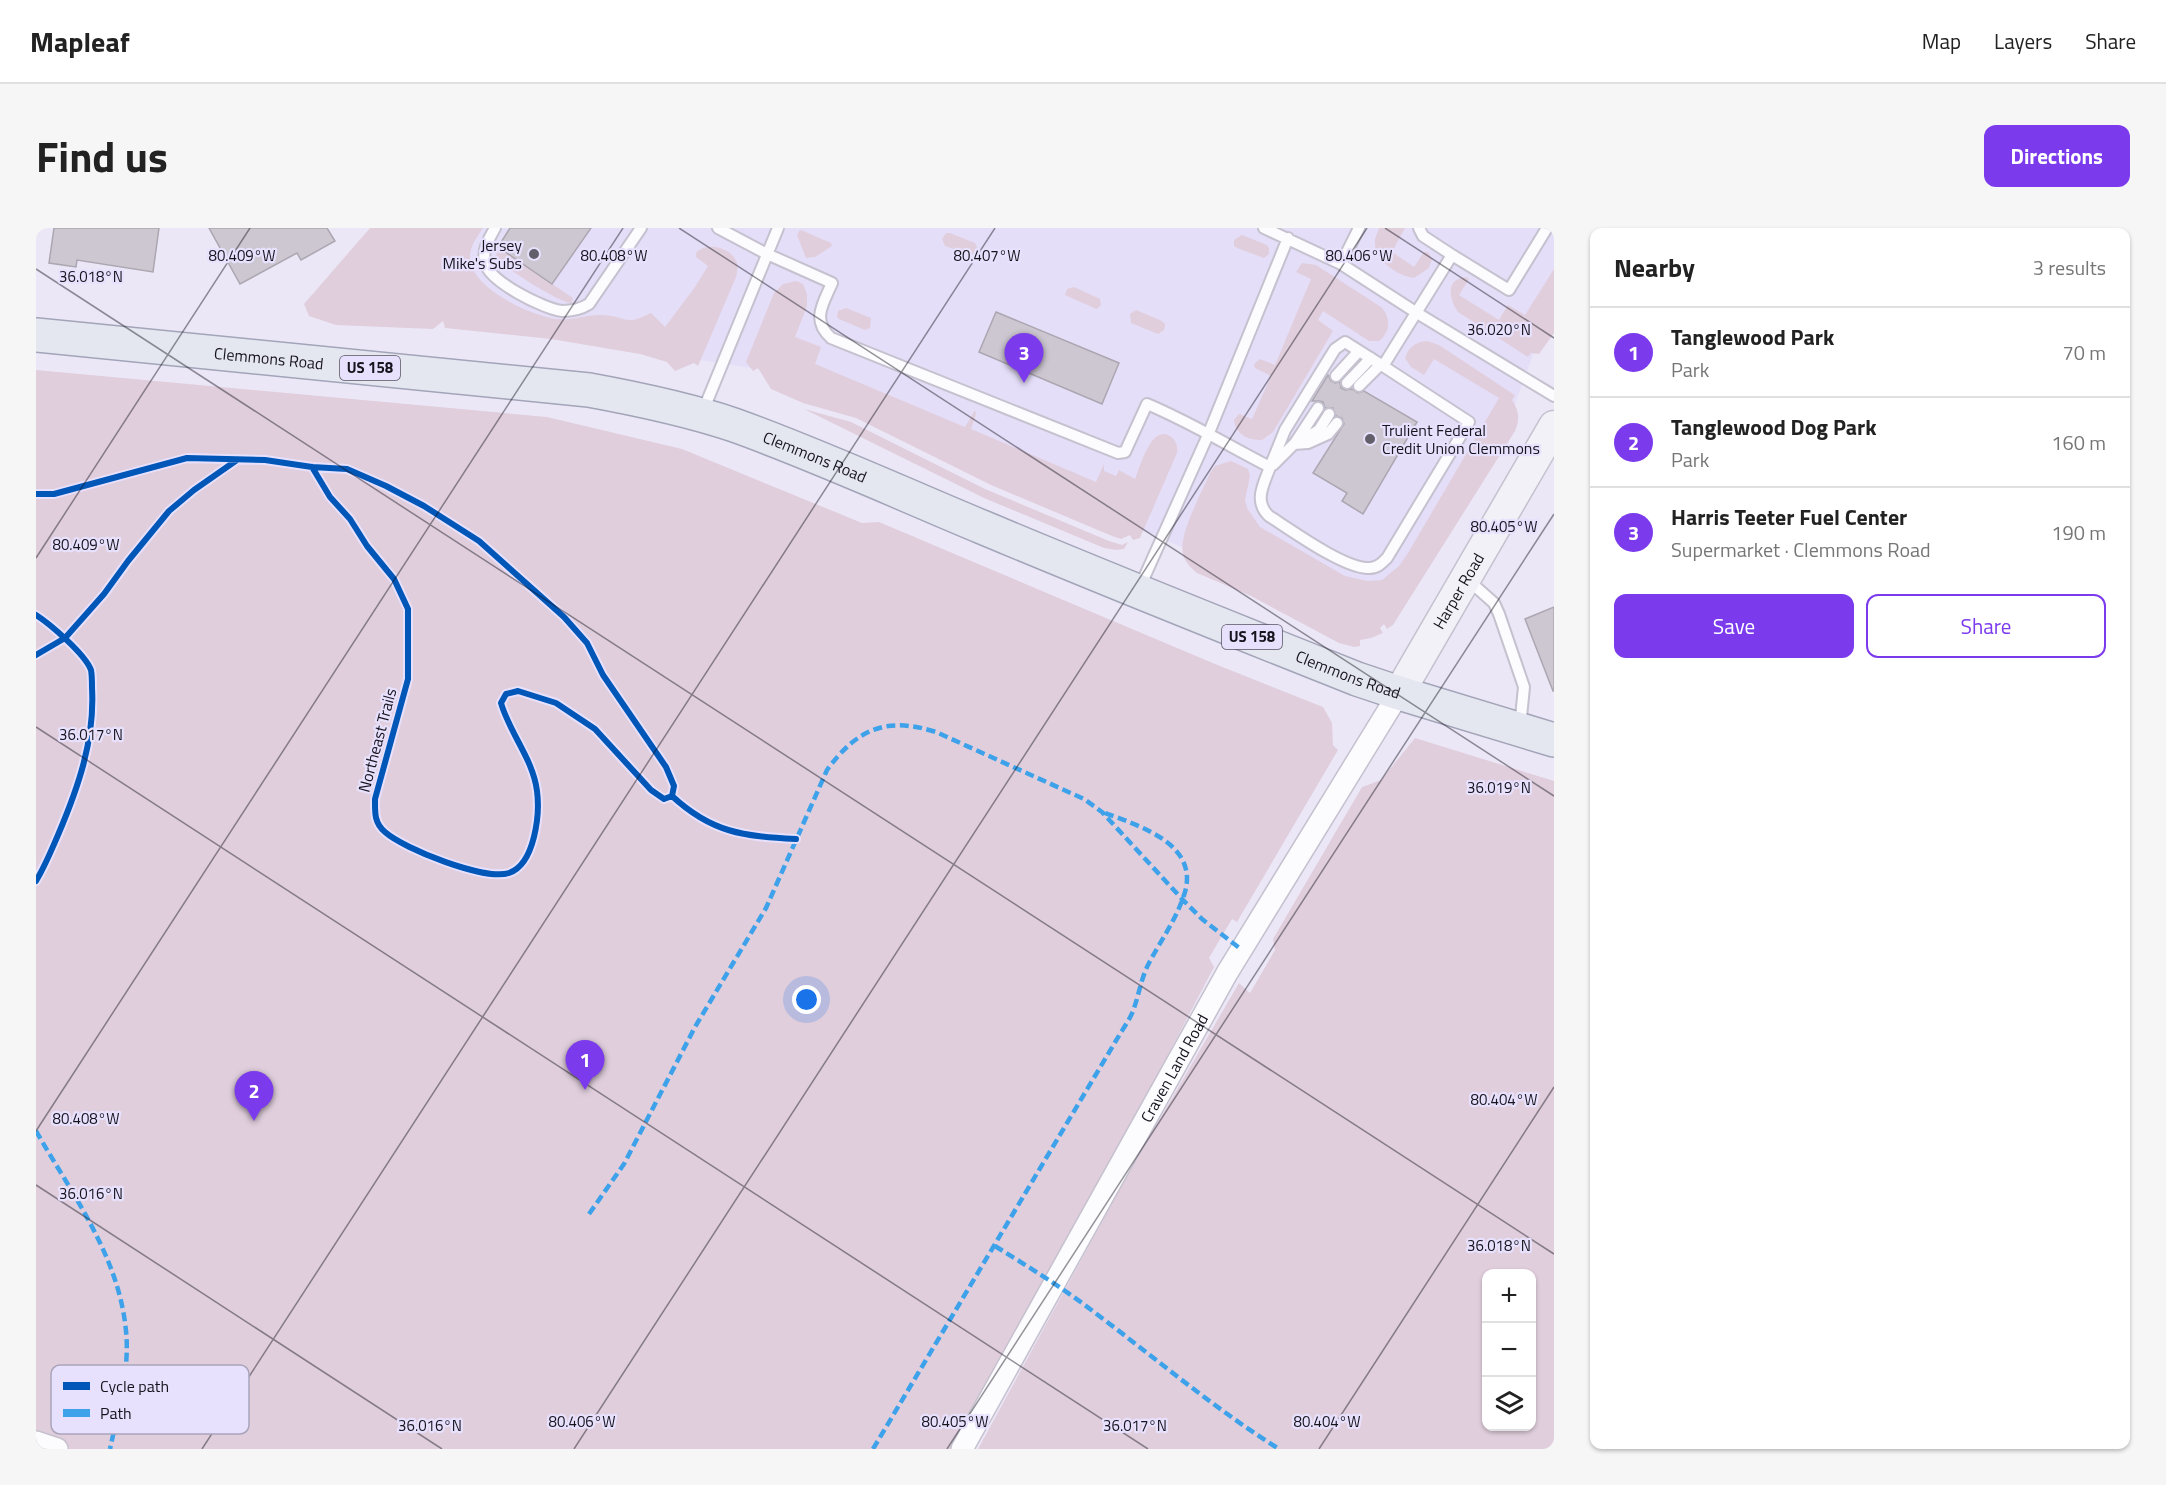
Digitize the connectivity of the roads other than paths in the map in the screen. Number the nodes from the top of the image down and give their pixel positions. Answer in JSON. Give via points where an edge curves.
{"nodes":[{"id":1,"x":495,"y":228,"type":"edge"},
{"id":2,"x":641,"y":228,"type":"edge"},
{"id":3,"x":718,"y":228,"type":"edge"},
{"id":4,"x":778,"y":228,"type":"edge"},
{"id":5,"x":1264,"y":228,"type":"edge"},
{"id":6,"x":1359,"y":228,"type":"edge"},
{"id":7,"x":1419,"y":228,"type":"edge"},
{"id":8,"x":1547,"y":228,"type":"edge"},
{"id":9,"x":1288,"y":238,"type":"junction"},
{"id":10,"x":766,"y":254,"type":"junction"},
{"id":11,"x":1452,"y":255,"type":"junction"},
{"id":12,"x":1341,"y":264,"type":"junction"},
{"id":13,"x":1417,"y":313,"type":"junction"},
{"id":14,"x":36,"y":335,"type":"edge"},
{"id":15,"x":1359,"y":351,"type":"junction"},
{"id":16,"x":1371,"y":358,"type":"junction"},
{"id":17,"x":1382,"y":365,"type":"junction"},
{"id":18,"x":1336,"y":376,"type":"dead end"},
{"id":19,"x":1347,"y":383,"type":"dead end"},
{"id":20,"x":1359,"y":386,"type":"dead end"},
{"id":21,"x":1554,"y":396,"type":"edge"},
{"id":22,"x":1318,"y":408,"type":"dead end"},
{"id":23,"x":1329,"y":414,"type":"dead end"},
{"id":24,"x":701,"y":415,"type":"junction"},
{"id":25,"x":1337,"y":423,"type":"dead end"},
{"id":26,"x":1554,"y":426,"type":"edge"},
{"id":27,"x":1208,"y":435,"type":"junction"},
{"id":28,"x":1294,"y":444,"type":"junction"},
{"id":29,"x":1270,"y":467,"type":"junction"},
{"id":30,"x":1466,"y":577,"type":"junction"},
{"id":31,"x":1138,"y":592,"type":"junction"},
{"id":32,"x":1399,"y":693,"type":"junction"},
{"id":33,"x":1520,"y":729,"type":"junction"},
{"id":34,"x":1554,"y":740,"type":"edge"},
{"id":35,"x":36,"y":1443,"type":"edge"},
{"id":36,"x":57,"y":1449,"type":"edge"},
{"id":37,"x":962,"y":1449,"type":"edge"}],
"edges":[{"from":1,"to":2,"type":"lane","via":[[484,250],[487,267],[538,303],[559,310],[589,304]]},
{"from":3,"to":10,"type":"lane"},
{"from":4,"to":10,"type":"lane"},
{"from":5,"to":9,"type":"lane"},
{"from":6,"to":12,"type":"lane"},
{"from":7,"to":11,"type":"lane","via":[[1423,236]]},
{"from":8,"to":11,"type":"lane","via":[[1509,290]]},
{"from":9,"to":12,"type":"lane"},
{"from":9,"to":27,"type":"lane"},
{"from":10,"to":24,"type":"lane"},
{"from":10,"to":27,"type":"lane","via":[[832,282],[819,319],[831,338],[1118,453],[1125,452],[1148,404]]},
{"from":11,"to":13,"type":"lane"},
{"from":12,"to":13,"type":"lane"},
{"from":13,"to":17,"type":"lane"},
{"from":13,"to":21,"type":"lane"},
{"from":14,"to":24,"type":"main road","name":"Clemmons Road","number":"US 158","via":[[588,390]]},
{"from":15,"to":16,"type":"lane"},
{"from":15,"to":18,"type":"lane"},
{"from":15,"to":29,"type":"lane","via":[[1345,342],[1335,349],[1285,430]]},
{"from":16,"to":17,"type":"lane"},
{"from":16,"to":19,"type":"lane"},
{"from":17,"to":20,"type":"lane"},
{"from":17,"to":29,"type":"lane","via":[[1469,422],[1381,565],[1369,568],[1342,560],[1263,511],[1260,498]]},
{"from":22,"to":28,"type":"lane"},
{"from":23,"to":28,"type":"lane","via":[[1319,430]]},
{"from":24,"to":31,"type":"main road","name":"Clemmons Road","number":"US 158","via":[[832,464]]},
{"from":25,"to":28,"type":"lane","via":[[1328,434]]},
{"from":26,"to":30,"type":"main road","name":"Harper Road"},
{"from":27,"to":29,"type":"lane"},
{"from":27,"to":31,"type":"lane"},
{"from":28,"to":29,"type":"lane"},
{"from":30,"to":32,"type":"main road","name":"Harper Road"},
{"from":30,"to":33,"type":"lane","via":[[1494,603],[1499,614],[1524,687]]},
{"from":31,"to":32,"type":"main road","name":"Clemmons Road","number":"US 158"},
{"from":32,"to":33,"type":"main road","name":"Clemmons Road","number":"US 158"},
{"from":32,"to":37,"type":"street","name":"Craven Land Road","via":[[1227,973]]},
{"from":33,"to":34,"type":"main road","name":"Clemmons Road","number":"US 158"},
{"from":35,"to":36,"type":"street"}]}
